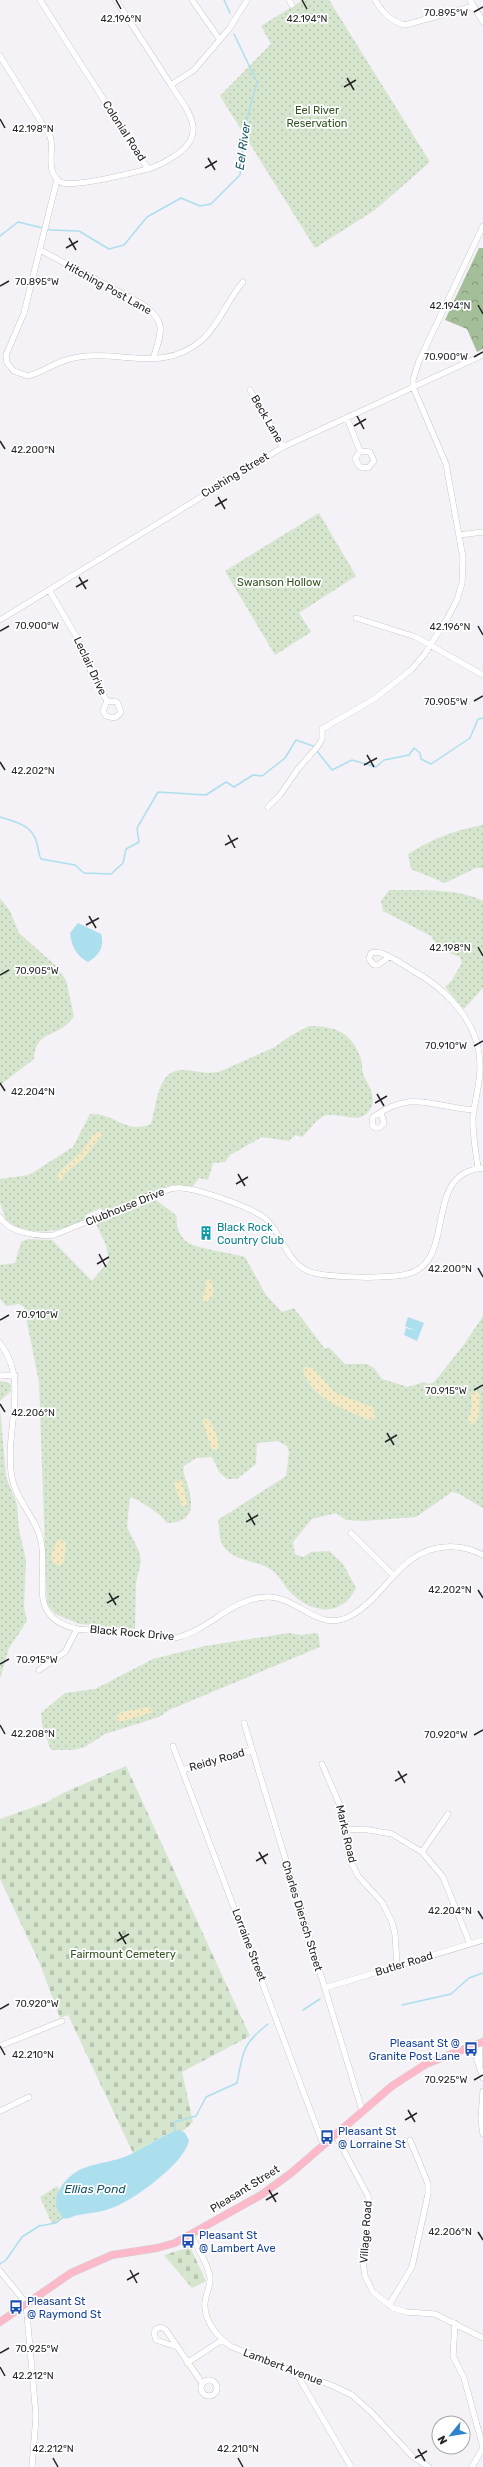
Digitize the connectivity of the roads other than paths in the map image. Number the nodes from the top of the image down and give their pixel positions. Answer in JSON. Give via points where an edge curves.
{"nodes":[{"id":1,"x":40,"y":0,"type":"edge"},
{"id":2,"x":116,"y":0,"type":"edge"},
{"id":3,"x":192,"y":0,"type":"edge"},
{"id":4,"x":247,"y":0,"type":"edge"},
{"id":5,"x":375,"y":0,"type":"edge"},
{"id":6,"x":470,"y":0,"type":"edge"},
{"id":7,"x":474,"y":6,"type":"junction"},
{"id":8,"x":483,"y":22,"type":"edge"},
{"id":9,"x":220,"y":40,"type":"junction"},
{"id":10,"x":0,"y":56,"type":"edge"},
{"id":11,"x":171,"y":85,"type":"junction"},
{"id":12,"x":148,"y":169,"type":"junction"},
{"id":13,"x":57,"y":180,"type":"junction"},
{"id":14,"x":483,"y":226,"type":"edge"},
{"id":15,"x":40,"y":250,"type":"junction"},
{"id":16,"x":243,"y":282,"type":"dead end"},
{"id":17,"x":483,"y":355,"type":"edge"},
{"id":18,"x":153,"y":359,"type":"junction"},
{"id":19,"x":413,"y":387,"type":"junction"},
{"id":20,"x":250,"y":390,"type":"dead end"},
{"id":21,"x":347,"y":418,"type":"junction"},
{"id":22,"x":283,"y":447,"type":"junction"},
{"id":23,"x":360,"y":451,"type":"dead end"},
{"id":24,"x":483,"y":532,"type":"edge"},
{"id":25,"x":459,"y":535,"type":"junction"},
{"id":26,"x":49,"y":590,"type":"junction"},
{"id":27,"x":356,"y":618,"type":"dead end"},
{"id":28,"x":0,"y":620,"type":"edge"},
{"id":29,"x":431,"y":644,"type":"junction"},
{"id":30,"x":483,"y":675,"type":"edge"},
{"id":31,"x":107,"y":701,"type":"dead end"},
{"id":32,"x":268,"y":807,"type":"dead end"},
{"id":33,"x":389,"y":957,"type":"dead end"},
{"id":34,"x":474,"y":1110,"type":"junction"},
{"id":35,"x":381,"y":1113,"type":"dead end"},
{"id":36,"x":481,"y":1168,"type":"edge"},
{"id":37,"x":1,"y":1219,"type":"edge"},
{"id":38,"x":0,"y":1343,"type":"edge"},
{"id":39,"x":15,"y":1375,"type":"junction"},
{"id":40,"x":0,"y":1376,"type":"edge"},
{"id":41,"x":351,"y":1533,"type":"dead end"},
{"id":42,"x":483,"y":1555,"type":"edge"},
{"id":43,"x":393,"y":1574,"type":"junction"},
{"id":44,"x":77,"y":1628,"type":"junction"},
{"id":45,"x":39,"y":1670,"type":"dead end"},
{"id":46,"x":244,"y":1723,"type":"dead end"},
{"id":47,"x":173,"y":1746,"type":"dead end"},
{"id":48,"x":251,"y":1750,"type":"junction"},
{"id":49,"x":322,"y":1764,"type":"dead end"},
{"id":50,"x":182,"y":1770,"type":"junction"},
{"id":51,"x":448,"y":1814,"type":"dead end"},
{"id":52,"x":345,"y":1830,"type":"junction"},
{"id":53,"x":422,"y":1852,"type":"junction"},
{"id":54,"x":483,"y":1940,"type":"edge"},
{"id":55,"x":470,"y":1944,"type":"junction"},
{"id":56,"x":397,"y":1966,"type":"junction"},
{"id":57,"x":325,"y":1988,"type":"junction"},
{"id":58,"x":62,"y":2021,"type":"dead end"},
{"id":59,"x":478,"y":2043,"type":"edge"},
{"id":60,"x":0,"y":2046,"type":"edge"},
{"id":61,"x":483,"y":2078,"type":"edge"},
{"id":62,"x":483,"y":2091,"type":"edge"},
{"id":63,"x":29,"y":2097,"type":"dead end"},
{"id":64,"x":362,"y":2110,"type":"junction"},
{"id":65,"x":0,"y":2111,"type":"edge"},
{"id":66,"x":335,"y":2134,"type":"junction"},
{"id":67,"x":483,"y":2134,"type":"edge"},
{"id":68,"x":410,"y":2140,"type":"dead end"},
{"id":69,"x":323,"y":2144,"type":"junction"},
{"id":70,"x":191,"y":2235,"type":"junction"},
{"id":71,"x":0,"y":2270,"type":"edge"},
{"id":72,"x":26,"y":2302,"type":"junction"},
{"id":73,"x":389,"y":2305,"type":"junction"},
{"id":74,"x":0,"y":2322,"type":"edge"},
{"id":75,"x":455,"y":2323,"type":"junction"},
{"id":76,"x":483,"y":2337,"type":"edge"},
{"id":77,"x":222,"y":2340,"type":"junction"},
{"id":78,"x":177,"y":2347,"type":"dead end"},
{"id":79,"x":187,"y":2364,"type":"junction"},
{"id":80,"x":295,"y":2372,"type":"junction"},
{"id":81,"x":202,"y":2383,"type":"dead end"},
{"id":82,"x":483,"y":2448,"type":"edge"},
{"id":83,"x":32,"y":2467,"type":"edge"},
{"id":84,"x":351,"y":2467,"type":"edge"},
{"id":85,"x":429,"y":2467,"type":"edge"},
{"id":86,"x":472,"y":2467,"type":"edge"}],
"edges":[{"from":1,"to":12,"type":"street","name":"Colonial Road"},
{"from":2,"to":11,"type":"street","name":"Colonial Road"},
{"from":3,"to":9,"type":"street"},
{"from":4,"to":9,"type":"street"},
{"from":5,"to":7,"type":"street","via":[[387,17],[395,23],[405,25]]},
{"from":6,"to":7,"type":"street"},
{"from":7,"to":8,"type":"street"},
{"from":9,"to":11,"type":"street","via":[[194,70]]},
{"from":10,"to":13,"type":"street","via":[[50,136],[53,144],[51,165]]},
{"from":11,"to":12,"type":"street","name":"Colonial Road","via":[[190,117],[194,129],[193,136],[186,148],[158,166]]},
{"from":12,"to":13,"type":"street","via":[[77,183],[63,183]]},
{"from":13,"to":15,"type":"street"},
{"from":14,"to":19,"type":"street","via":[[417,365]]},
{"from":15,"to":18,"type":"street","name":"Hitching Post Lane","via":[[142,304],[155,314],[162,331]]},
{"from":15,"to":18,"type":"street","via":[[24,313],[6,355],[7,363],[14,371],[28,376],[56,362],[81,356]]},
{"from":16,"to":18,"type":"street","via":[[202,340],[179,354]]},
{"from":17,"to":19,"type":"street","name":"Cushing Street"},
{"from":19,"to":21,"type":"street","name":"Cushing Street"},
{"from":19,"to":25,"type":"street","via":[[446,464]]},
{"from":20,"to":22,"type":"street","name":"Beck Lane"},
{"from":21,"to":22,"type":"street","name":"Cushing Street"},
{"from":21,"to":23,"type":"street"},
{"from":22,"to":26,"type":"street","name":"Cushing Street"},
{"from":24,"to":25,"type":"street"},
{"from":25,"to":29,"type":"street","via":[[462,583],[457,600]]},
{"from":26,"to":28,"type":"street","name":"Cushing Street"},
{"from":26,"to":31,"type":"street","name":"Leclair Drive","via":[[83,648],[92,674]]},
{"from":27,"to":29,"type":"street"},
{"from":29,"to":30,"type":"street"},
{"from":29,"to":32,"type":"street","via":[[411,670],[394,685],[352,714],[322,728],[322,739],[316,750]]},
{"from":33,"to":34,"type":"street","name":"Clubhouse Drive","via":[[434,982],[461,1011],[475,1040],[480,1059],[480,1078]]},
{"from":34,"to":35,"type":"street","via":[[410,1101],[391,1105]]},
{"from":34,"to":36,"type":"street","name":"Clubhouse Drive","via":[[474,1143]]},
{"from":36,"to":37,"type":"street","name":"Clubhouse Drive","via":[[458,1179],[448,1192],[435,1248],[430,1257],[417,1269],[402,1275],[343,1276],[313,1273],[295,1262],[269,1222],[259,1214],[238,1205],[179,1188],[156,1194],[54,1235],[42,1235],[10,1227]]},
{"from":38,"to":39,"type":"street","name":"Black Rock Drive","via":[[9,1356]]},
{"from":39,"to":40,"type":"street"},
{"from":39,"to":44,"type":"street","name":"Black Rock Drive","via":[[16,1394],[10,1452],[12,1478],[20,1500],[41,1540],[43,1602],[53,1618]]},
{"from":41,"to":43,"type":"street"},
{"from":42,"to":43,"type":"street","name":"Black Rock Drive","via":[[452,1546],[430,1549],[409,1560]]},
{"from":43,"to":44,"type":"street","name":"Black Rock Drive","via":[[357,1612],[336,1620],[317,1618],[285,1601],[268,1597],[244,1602],[188,1634],[178,1637]]},
{"from":44,"to":45,"type":"street","via":[[65,1652]]},
{"from":46,"to":48,"type":"street","name":"Charles Diersch Street"},
{"from":47,"to":50,"type":"street","name":"Lorraine Street"},
{"from":48,"to":50,"type":"street","name":"Reidy Road"},
{"from":48,"to":57,"type":"street","name":"Charles Diersch Street"},
{"from":49,"to":52,"type":"street","name":"Marks Road","via":[[339,1802]]},
{"from":50,"to":69,"type":"street","name":"Lorraine Street"},
{"from":51,"to":53,"type":"street"},
{"from":52,"to":53,"type":"street","via":[[392,1834]]},
{"from":52,"to":56,"type":"street","name":"Marks Road","via":[[348,1858],[353,1868],[382,1902],[392,1922]]},
{"from":53,"to":55,"type":"street","via":[[443,1877]]},
{"from":54,"to":55,"type":"street","name":"Butler Road"},
{"from":55,"to":56,"type":"street","name":"Butler Road"},
{"from":56,"to":57,"type":"street","name":"Butler Road"},
{"from":57,"to":64,"type":"street","name":"Charles Diersch Street"},
{"from":58,"to":60,"type":"street"},
{"from":59,"to":61,"type":"street"},
{"from":59,"to":64,"type":"main road","name":"Pleasant Street","via":[[414,2071]]},
{"from":62,"to":67,"type":"street"},
{"from":63,"to":65,"type":"street"},
{"from":64,"to":66,"type":"main road","name":"Pleasant Street"},
{"from":66,"to":69,"type":"main road","name":"Pleasant Street"},
{"from":66,"to":73,"type":"street","name":"Village Road","via":[[368,2196],[364,2276],[373,2292]]},
{"from":68,"to":73,"type":"street","via":[[428,2184],[428,2194],[412,2267]]},
{"from":69,"to":70,"type":"main road","name":"Pleasant Street","via":[[271,2188]]},
{"from":70,"to":72,"type":"main road","name":"Pleasant Street","via":[[164,2247],[128,2252],[104,2259],[64,2276]]},
{"from":70,"to":77,"type":"street","name":"Lambert Avenue","via":[[209,2275],[206,2312]]},
{"from":71,"to":72,"type":"street"},
{"from":72,"to":74,"type":"main road","name":"Pleasant Street"},
{"from":72,"to":83,"type":"street","via":[[37,2424]]},
{"from":73,"to":75,"type":"street","name":"Village Road","via":[[406,2312],[435,2314]]},
{"from":75,"to":76,"type":"street","name":"Village Road"},
{"from":75,"to":82,"type":"street","via":[[453,2356],[464,2378]]},
{"from":77,"to":79,"type":"street"},
{"from":77,"to":80,"type":"street","name":"Lambert Avenue","via":[[232,2347]]},
{"from":78,"to":79,"type":"street"},
{"from":79,"to":81,"type":"street"},
{"from":80,"to":84,"type":"street"},
{"from":80,"to":85,"type":"street","name":"Lambert Avenue","via":[[352,2395],[413,2457]]},
{"from":82,"to":86,"type":"street"}]}
